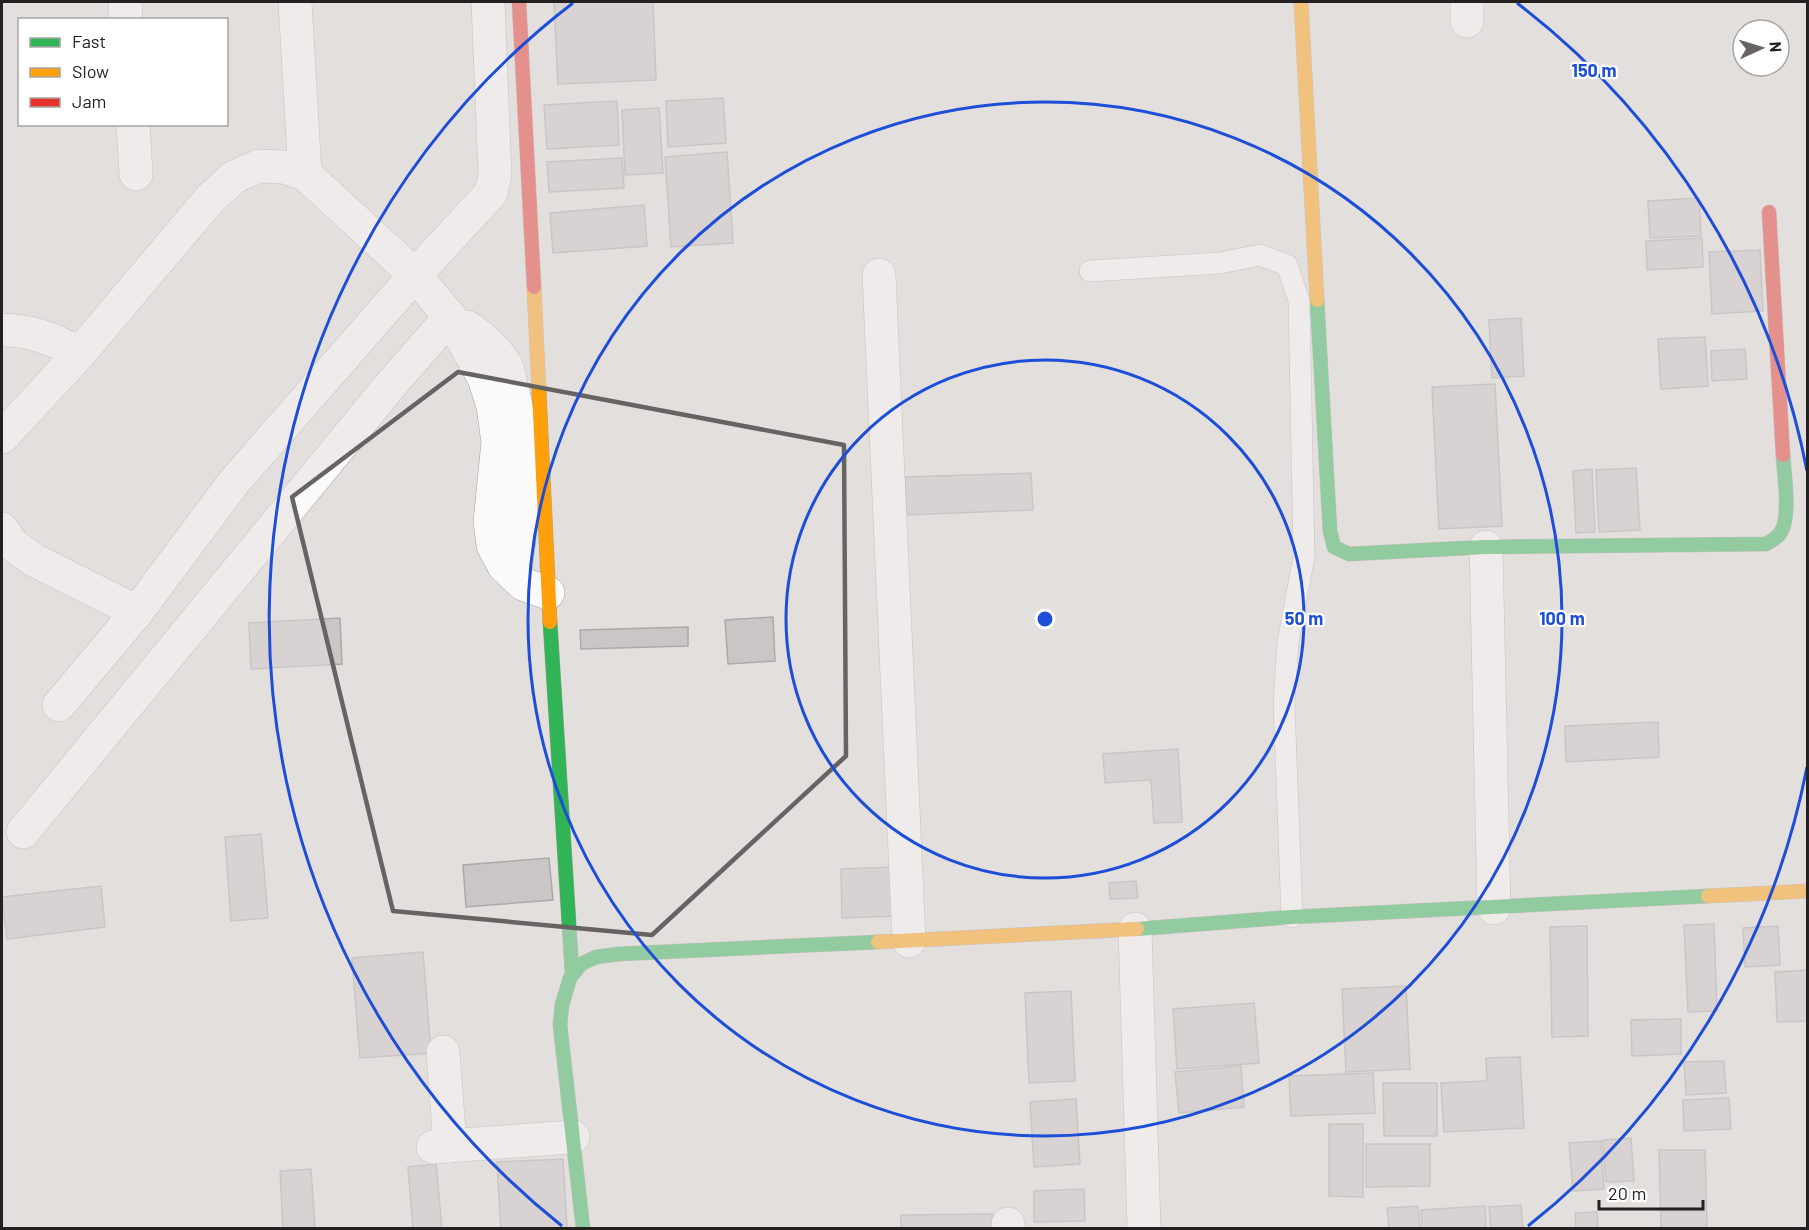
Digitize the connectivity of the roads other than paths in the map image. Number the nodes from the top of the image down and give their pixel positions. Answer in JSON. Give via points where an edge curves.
{"nodes":[{"id":1,"x":125,"y":2,"type":"edge"},
{"id":2,"x":295,"y":2,"type":"edge"},
{"id":3,"x":488,"y":2,"type":"edge"},
{"id":4,"x":519,"y":2,"type":"edge"},
{"id":5,"x":1301,"y":2,"type":"edge"},
{"id":6,"x":126,"y":18,"type":"edge"},
{"id":7,"x":133,"y":126,"type":"edge"},
{"id":8,"x":136,"y":174,"type":"dead end"},
{"id":9,"x":305,"y":174,"type":"junction"},
{"id":10,"x":1769,"y":212,"type":"dead end"},
{"id":11,"x":1090,"y":271,"type":"dead end"},
{"id":12,"x":415,"y":275,"type":"junction"},
{"id":13,"x":879,"y":275,"type":"dead end"},
{"id":14,"x":450,"y":317,"type":"junction"},
{"id":15,"x":2,"y":330,"type":"edge"},
{"id":16,"x":80,"y":354,"type":"junction"},
{"id":17,"x":2,"y":437,"type":"edge"},
{"id":18,"x":2,"y":529,"type":"edge"},
{"id":19,"x":1486,"y":547,"type":"junction"},
{"id":20,"x":548,"y":594,"type":"junction"},
{"id":21,"x":137,"y":612,"type":"junction"},
{"id":22,"x":59,"y":705,"type":"dead end"},
{"id":23,"x":23,"y":832,"type":"dead end"},
{"id":24,"x":1808,"y":891,"type":"edge"},
{"id":25,"x":1494,"y":908,"type":"junction"},
{"id":26,"x":1292,"y":917,"type":"junction"},
{"id":27,"x":1135,"y":929,"type":"junction"},
{"id":28,"x":909,"y":941,"type":"junction"},
{"id":29,"x":572,"y":972,"type":"junction"},
{"id":30,"x":443,"y":1052,"type":"dead end"},
{"id":31,"x":573,"y":1137,"type":"junction"},
{"id":32,"x":583,"y":1228,"type":"edge"},
{"id":33,"x":1144,"y":1228,"type":"edge"}],
"edges":[{"from":1,"to":6,"type":"street"},
{"from":2,"to":9,"type":"street"},
{"from":3,"to":12,"type":"street","via":[[495,175],[491,193]]},
{"from":4,"to":20,"type":"street"},
{"from":5,"to":19,"type":"street","via":[[1330,531],[1334,547],[1349,554]]},
{"from":7,"to":8,"type":"street"},
{"from":9,"to":12,"type":"street"},
{"from":9,"to":16,"type":"street","via":[[284,167],[259,166],[234,177],[210,199]]},
{"from":10,"to":19,"type":"street","via":[[1786,506],[1784,527],[1778,538],[1766,544]]},
{"from":11,"to":26,"type":"lane","via":[[1220,263],[1260,255],[1287,265],[1299,301],[1304,556],[1288,642],[1284,703]]},
{"from":12,"to":14,"type":"street"},
{"from":12,"to":21,"type":"street","via":[[234,482]]},
{"from":13,"to":28,"type":"street"},
{"from":14,"to":20,"type":"street","via":[[480,335],[506,365],[516,403],[521,463],[519,547],[514,574],[523,584]]},
{"from":14,"to":23,"type":"street"},
{"from":15,"to":16,"type":"street","via":[[37,334]]},
{"from":16,"to":17,"type":"street"},
{"from":18,"to":21,"type":"street","via":[[13,545],[34,560]]},
{"from":19,"to":25,"type":"street"},
{"from":20,"to":29,"type":"street"},
{"from":21,"to":22,"type":"street"},
{"from":24,"to":25,"type":"street"},
{"from":25,"to":26,"type":"street"},
{"from":26,"to":27,"type":"street"},
{"from":27,"to":28,"type":"street"},
{"from":27,"to":33,"type":"street"},
{"from":28,"to":29,"type":"street","via":[[618,954],[591,958]]},
{"from":29,"to":31,"type":"street","via":[[564,993],[560,1025]]},
{"from":30,"to":31,"type":"street","via":[[442,1147]]},
{"from":31,"to":32,"type":"street"}]}
